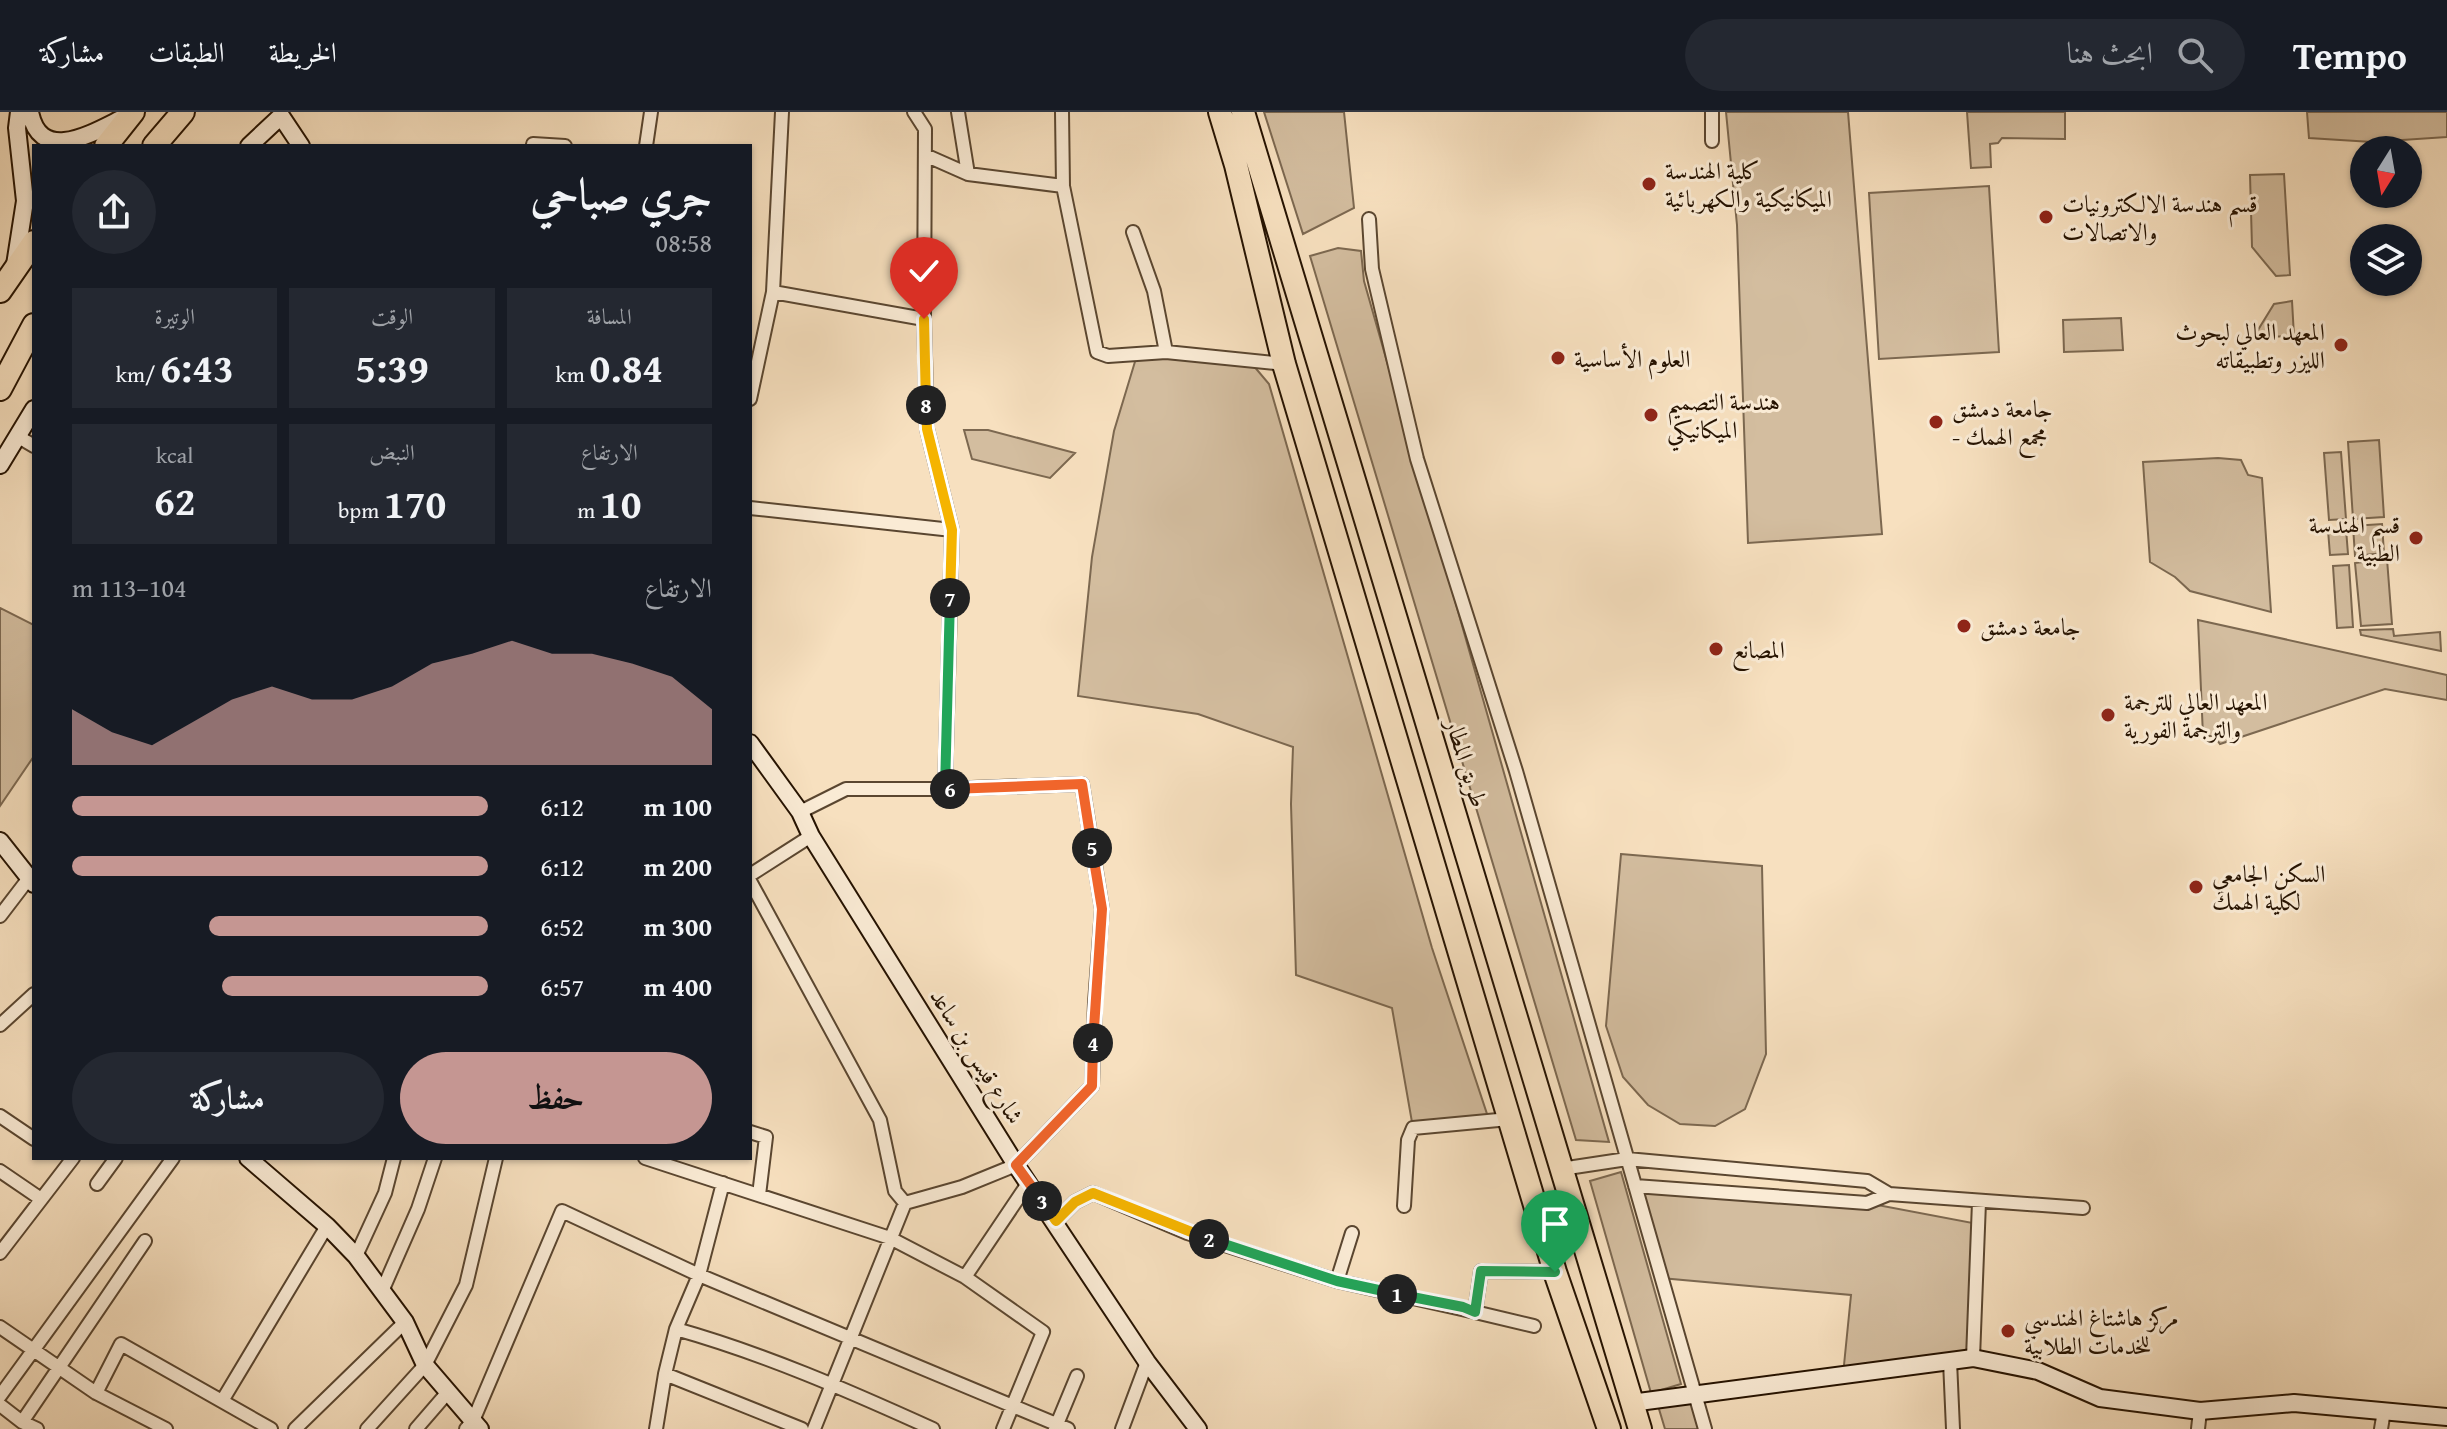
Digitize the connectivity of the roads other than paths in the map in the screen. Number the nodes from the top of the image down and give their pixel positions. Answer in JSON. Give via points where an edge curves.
{"nodes":[{"id":1,"x":19,"y":112,"type":"edge"},
{"id":2,"x":30,"y":112,"type":"edge"},
{"id":3,"x":183,"y":112,"type":"edge"},
{"id":4,"x":651,"y":112,"type":"edge"},
{"id":5,"x":782,"y":112,"type":"edge"},
{"id":6,"x":914,"y":112,"type":"edge"},
{"id":7,"x":958,"y":112,"type":"edge"},
{"id":8,"x":1062,"y":112,"type":"edge"},
{"id":9,"x":1206,"y":112,"type":"edge"},
{"id":10,"x":1220,"y":112,"type":"edge"},
{"id":11,"x":1243,"y":112,"type":"edge"},
{"id":12,"x":1712,"y":112,"type":"edge"},
{"id":13,"x":133,"y":113,"type":"edge"},
{"id":14,"x":283,"y":114,"type":"edge"},
{"id":15,"x":1712,"y":141,"type":"dead end"},
{"id":16,"x":108,"y":144,"type":"edge"},
{"id":17,"x":156,"y":144,"type":"edge"},
{"id":18,"x":251,"y":144,"type":"edge"},
{"id":19,"x":300,"y":144,"type":"edge"},
{"id":20,"x":646,"y":144,"type":"edge"},
{"id":21,"x":925,"y":155,"type":"junction"},
{"id":22,"x":1236,"y":165,"type":"junction"},
{"id":23,"x":968,"y":174,"type":"junction"},
{"id":24,"x":1063,"y":186,"type":"junction"},
{"id":25,"x":1369,"y":219,"type":"dead end"},
{"id":26,"x":1133,"y":232,"type":"dead end"},
{"id":27,"x":32,"y":245,"type":"edge"},
{"id":28,"x":14,"y":271,"type":"junction"},
{"id":29,"x":0,"y":291,"type":"edge"},
{"id":30,"x":773,"y":292,"type":"junction"},
{"id":31,"x":32,"y":315,"type":"edge"},
{"id":32,"x":924,"y":319,"type":"junction"},
{"id":33,"x":32,"y":329,"type":"edge"},
{"id":34,"x":1166,"y":352,"type":"junction"},
{"id":35,"x":0,"y":364,"type":"edge"},
{"id":36,"x":1284,"y":364,"type":"junction"},
{"id":37,"x":0,"y":389,"type":"edge"},
{"id":38,"x":752,"y":390,"type":"edge"},
{"id":39,"x":32,"y":412,"type":"edge"},
{"id":40,"x":17,"y":436,"type":"junction"},
{"id":41,"x":32,"y":445,"type":"edge"},
{"id":42,"x":0,"y":465,"type":"edge"},
{"id":43,"x":752,"y":508,"type":"edge"},
{"id":44,"x":952,"y":530,"type":"junction"},
{"id":45,"x":752,"y":746,"type":"edge"},
{"id":46,"x":945,"y":789,"type":"junction"},
{"id":47,"x":800,"y":812,"type":"junction"},
{"id":48,"x":811,"y":836,"type":"junction"},
{"id":49,"x":0,"y":841,"type":"edge"},
{"id":50,"x":752,"y":877,"type":"edge"},
{"id":51,"x":32,"y":881,"type":"edge"},
{"id":52,"x":752,"y":882,"type":"edge"},
{"id":53,"x":0,"y":916,"type":"edge"},
{"id":54,"x":32,"y":996,"type":"edge"},
{"id":55,"x":0,"y":1025,"type":"edge"},
{"id":56,"x":0,"y":1116,"type":"edge"},
{"id":57,"x":1509,"y":1119,"type":"junction"},
{"id":58,"x":752,"y":1133,"type":"edge"},
{"id":59,"x":32,"y":1138,"type":"edge"},
{"id":60,"x":1627,"y":1159,"type":"junction"},
{"id":61,"x":68,"y":1160,"type":"edge"},
{"id":62,"x":115,"y":1160,"type":"edge"},
{"id":63,"x":172,"y":1160,"type":"edge"},
{"id":64,"x":393,"y":1160,"type":"edge"},
{"id":65,"x":434,"y":1160,"type":"edge"},
{"id":66,"x":496,"y":1160,"type":"edge"},
{"id":67,"x":651,"y":1160,"type":"edge"},
{"id":68,"x":1016,"y":1165,"type":"junction"},
{"id":69,"x":267,"y":1166,"type":"edge"},
{"id":70,"x":1561,"y":1169,"type":"junction"},
{"id":71,"x":0,"y":1171,"type":"edge"},
{"id":72,"x":1029,"y":1182,"type":"junction"},
{"id":73,"x":723,"y":1183,"type":"junction"},
{"id":74,"x":97,"y":1184,"type":"dead end"},
{"id":75,"x":1635,"y":1186,"type":"junction"},
{"id":76,"x":1889,"y":1194,"type":"junction"},
{"id":77,"x":759,"y":1195,"type":"junction"},
{"id":78,"x":41,"y":1199,"type":"junction"},
{"id":79,"x":1979,"y":1202,"type":"junction"},
{"id":80,"x":905,"y":1203,"type":"junction"},
{"id":81,"x":1404,"y":1206,"type":"dead end"},
{"id":82,"x":2083,"y":1208,"type":"dead end"},
{"id":83,"x":1056,"y":1221,"type":"junction"},
{"id":84,"x":327,"y":1226,"type":"junction"},
{"id":85,"x":1352,"y":1233,"type":"dead end"},
{"id":86,"x":890,"y":1238,"type":"junction"},
{"id":87,"x":145,"y":1241,"type":"dead end"},
{"id":88,"x":0,"y":1253,"type":"edge"},
{"id":89,"x":356,"y":1256,"type":"junction"},
{"id":90,"x":1555,"y":1272,"type":"junction"},
{"id":91,"x":699,"y":1275,"type":"junction"},
{"id":92,"x":965,"y":1277,"type":"junction"},
{"id":93,"x":1337,"y":1281,"type":"junction"},
{"id":94,"x":383,"y":1289,"type":"junction"},
{"id":95,"x":1475,"y":1312,"type":"junction"},
{"id":96,"x":405,"y":1322,"type":"junction"},
{"id":97,"x":1534,"y":1326,"type":"dead end"},
{"id":98,"x":0,"y":1327,"type":"edge"},
{"id":99,"x":676,"y":1329,"type":"junction"},
{"id":100,"x":851,"y":1337,"type":"junction"},
{"id":101,"x":34,"y":1350,"type":"junction"},
{"id":102,"x":1973,"y":1358,"type":"junction"},
{"id":103,"x":1950,"y":1361,"type":"junction"},
{"id":104,"x":1147,"y":1362,"type":"junction"},
{"id":105,"x":425,"y":1365,"type":"junction"},
{"id":106,"x":57,"y":1367,"type":"junction"},
{"id":107,"x":665,"y":1374,"type":"junction"},
{"id":108,"x":1077,"y":1376,"type":"dead end"},
{"id":109,"x":832,"y":1384,"type":"junction"},
{"id":110,"x":448,"y":1392,"type":"junction"},
{"id":111,"x":96,"y":1393,"type":"junction"},
{"id":112,"x":1694,"y":1394,"type":"junction"},
{"id":113,"x":0,"y":1396,"type":"edge"},
{"id":114,"x":222,"y":1401,"type":"junction"},
{"id":115,"x":1631,"y":1403,"type":"junction"},
{"id":116,"x":0,"y":1405,"type":"edge"},
{"id":117,"x":1012,"y":1407,"type":"junction"},
{"id":118,"x":2200,"y":1411,"type":"junction"},
{"id":119,"x":2384,"y":1411,"type":"junction"},
{"id":120,"x":2447,"y":1417,"type":"edge"},
{"id":121,"x":22,"y":1422,"type":"junction"},
{"id":122,"x":1183,"y":1422,"type":"edge"},
{"id":123,"x":473,"y":1426,"type":"edge"},
{"id":124,"x":661,"y":1427,"type":"edge"},
{"id":125,"x":1060,"y":1427,"type":"edge"},
{"id":126,"x":37,"y":1429,"type":"edge"},
{"id":127,"x":166,"y":1429,"type":"edge"},
{"id":128,"x":271,"y":1429,"type":"edge"},
{"id":129,"x":295,"y":1429,"type":"edge"},
{"id":130,"x":367,"y":1429,"type":"edge"},
{"id":131,"x":416,"y":1429,"type":"edge"},
{"id":132,"x":802,"y":1429,"type":"edge"},
{"id":133,"x":814,"y":1429,"type":"edge"},
{"id":134,"x":933,"y":1429,"type":"edge"},
{"id":135,"x":1003,"y":1429,"type":"edge"},
{"id":136,"x":1122,"y":1429,"type":"edge"},
{"id":137,"x":1198,"y":1429,"type":"edge"},
{"id":138,"x":1609,"y":1429,"type":"edge"},
{"id":139,"x":1640,"y":1429,"type":"edge"},
{"id":140,"x":1705,"y":1429,"type":"edge"},
{"id":141,"x":1953,"y":1429,"type":"edge"},
{"id":142,"x":2198,"y":1429,"type":"edge"},
{"id":143,"x":2381,"y":1429,"type":"edge"}],
"edges":[{"from":1,"to":28,"type":"main road","via":[[25,201]]},
{"from":2,"to":13,"type":"main road","via":[[37,130],[59,142]]},
{"from":3,"to":17,"type":"highway"},
{"from":4,"to":20,"type":"street"},
{"from":5,"to":30,"type":"street"},
{"from":6,"to":21,"type":"street","via":[[925,129]]},
{"from":7,"to":23,"type":"street"},
{"from":8,"to":24,"type":"street"},
{"from":9,"to":22,"type":"highway"},
{"from":10,"to":22,"type":"highway"},
{"from":11,"to":70,"type":"highway","name":"طريق المطار"},
{"from":12,"to":15,"type":"street"},
{"from":13,"to":16,"type":"highway"},
{"from":14,"to":18,"type":"main road"},
{"from":14,"to":19,"type":"main road"},
{"from":21,"to":23,"type":"street"},
{"from":21,"to":32,"type":"street"},
{"from":22,"to":36,"type":"highway"},
{"from":23,"to":24,"type":"street"},
{"from":24,"to":34,"type":"street","via":[[1097,352]]},
{"from":25,"to":60,"type":"street","via":[[1372,269],[1417,459],[1516,771]]},
{"from":26,"to":34,"type":"street","via":[[1154,291]]},
{"from":27,"to":28,"type":"highway"},
{"from":28,"to":29,"type":"highway"},
{"from":30,"to":32,"type":"street"},
{"from":30,"to":38,"type":"street"},
{"from":31,"to":35,"type":"highway"},
{"from":32,"to":44,"type":"street","via":[[927,429]]},
{"from":33,"to":37,"type":"highway"},
{"from":34,"to":36,"type":"street"},
{"from":36,"to":57,"type":"highway"},
{"from":39,"to":40,"type":"main road"},
{"from":40,"to":41,"type":"street"},
{"from":40,"to":42,"type":"main road"},
{"from":43,"to":44,"type":"street"},
{"from":44,"to":46,"type":"street"},
{"from":45,"to":47,"type":"main road","name":"شارع قيس بن ساعد"},
{"from":46,"to":47,"type":"street","via":[[846,789]]},
{"from":46,"to":68,"type":"street","via":[[1082,784],[1102,909],[1092,1086]]},
{"from":47,"to":48,"type":"main road","name":"شارع قيس بن ساعد"},
{"from":48,"to":50,"type":"street"},
{"from":48,"to":68,"type":"main road","name":"شارع قيس بن ساعد"},
{"from":49,"to":51,"type":"main road"},
{"from":51,"to":53,"type":"street"},
{"from":52,"to":80,"type":"street","via":[[880,1120],[895,1191]]},
{"from":54,"to":55,"type":"street"},
{"from":56,"to":59,"type":"street"},
{"from":57,"to":81,"type":"street","via":[[1413,1128]]},
{"from":57,"to":90,"type":"highway"},
{"from":58,"to":77,"type":"street","via":[[766,1137]]},
{"from":60,"to":70,"type":"street"},
{"from":60,"to":75,"type":"street"},
{"from":60,"to":76,"type":"street","via":[[1867,1181]]},
{"from":61,"to":78,"type":"street"},
{"from":62,"to":74,"type":"street"},
{"from":63,"to":101,"type":"street"},
{"from":64,"to":89,"type":"street","via":[[385,1193]]},
{"from":65,"to":94,"type":"street"},
{"from":66,"to":105,"type":"street","via":[[466,1285]]},
{"from":67,"to":73,"type":"street"},
{"from":68,"to":72,"type":"main road","name":"شارع قيس بن ساعد"},
{"from":68,"to":80,"type":"street"},
{"from":69,"to":84,"type":"main road"},
{"from":70,"to":115,"type":"highway","name":"طريق المطار"},
{"from":71,"to":78,"type":"street"},
{"from":72,"to":83,"type":"main road","name":"شارع قيس بن ساعد"},
{"from":72,"to":92,"type":"street"},
{"from":73,"to":77,"type":"street"},
{"from":73,"to":91,"type":"street"},
{"from":75,"to":76,"type":"street","via":[[1867,1203]]},
{"from":75,"to":112,"type":"street"},
{"from":76,"to":79,"type":"street"},
{"from":77,"to":86,"type":"street"},
{"from":78,"to":88,"type":"street"},
{"from":79,"to":82,"type":"street"},
{"from":79,"to":102,"type":"street"},
{"from":80,"to":86,"type":"street"},
{"from":83,"to":93,"type":"street","via":[[1093,1193],[1187,1233]]},
{"from":83,"to":104,"type":"main road","name":"شارع قيس بن ساعد"},
{"from":84,"to":89,"type":"main road"},
{"from":84,"to":114,"type":"street"},
{"from":85,"to":93,"type":"street"},
{"from":86,"to":92,"type":"street"},
{"from":86,"to":100,"type":"street"},
{"from":87,"to":106,"type":"street"},
{"from":89,"to":94,"type":"main road"},
{"from":90,"to":95,"type":"street","via":[[1481,1271]]},
{"from":90,"to":138,"type":"highway"},
{"from":91,"to":99,"type":"street"},
{"from":91,"to":100,"type":"street"},
{"from":91,"to":123,"type":"street","via":[[562,1211]]},
{"from":92,"to":117,"type":"street","via":[[1043,1332]]},
{"from":93,"to":95,"type":"street"},
{"from":94,"to":96,"type":"main road"},
{"from":95,"to":97,"type":"street"},
{"from":96,"to":105,"type":"main road"},
{"from":96,"to":129,"type":"street"},
{"from":98,"to":101,"type":"street"},
{"from":99,"to":107,"type":"street"},
{"from":99,"to":109,"type":"street"},
{"from":100,"to":109,"type":"street"},
{"from":100,"to":117,"type":"street"},
{"from":101,"to":106,"type":"street"},
{"from":101,"to":113,"type":"street"},
{"from":102,"to":103,"type":"main road"},
{"from":102,"to":118,"type":"main road","via":[[2038,1371],[2100,1398]]},
{"from":103,"to":112,"type":"main road"},
{"from":103,"to":141,"type":"street"},
{"from":104,"to":122,"type":"main road","name":"شارع قيس بن ساعد"},
{"from":104,"to":136,"type":"street"},
{"from":105,"to":110,"type":"main road"},
{"from":105,"to":130,"type":"street"},
{"from":106,"to":111,"type":"street"},
{"from":106,"to":121,"type":"street"},
{"from":107,"to":124,"type":"street"},
{"from":107,"to":132,"type":"street"},
{"from":108,"to":125,"type":"street"},
{"from":109,"to":133,"type":"street"},
{"from":109,"to":134,"type":"street"},
{"from":110,"to":123,"type":"main road"},
{"from":110,"to":131,"type":"street"},
{"from":111,"to":114,"type":"street","via":[[121,1344]]},
{"from":111,"to":127,"type":"street"},
{"from":112,"to":115,"type":"main road"},
{"from":112,"to":140,"type":"street"},
{"from":114,"to":128,"type":"street"},
{"from":115,"to":139,"type":"highway","name":"طريق المطار"},
{"from":116,"to":121,"type":"street"},
{"from":117,"to":125,"type":"street"},
{"from":117,"to":135,"type":"street"},
{"from":118,"to":119,"type":"main road","via":[[2294,1403]]},
{"from":118,"to":142,"type":"street"},
{"from":119,"to":120,"type":"main road"},
{"from":119,"to":143,"type":"street"},
{"from":121,"to":126,"type":"street"},
{"from":122,"to":137,"type":"main road","name":"شارع قيس بن ساعد"}]}
